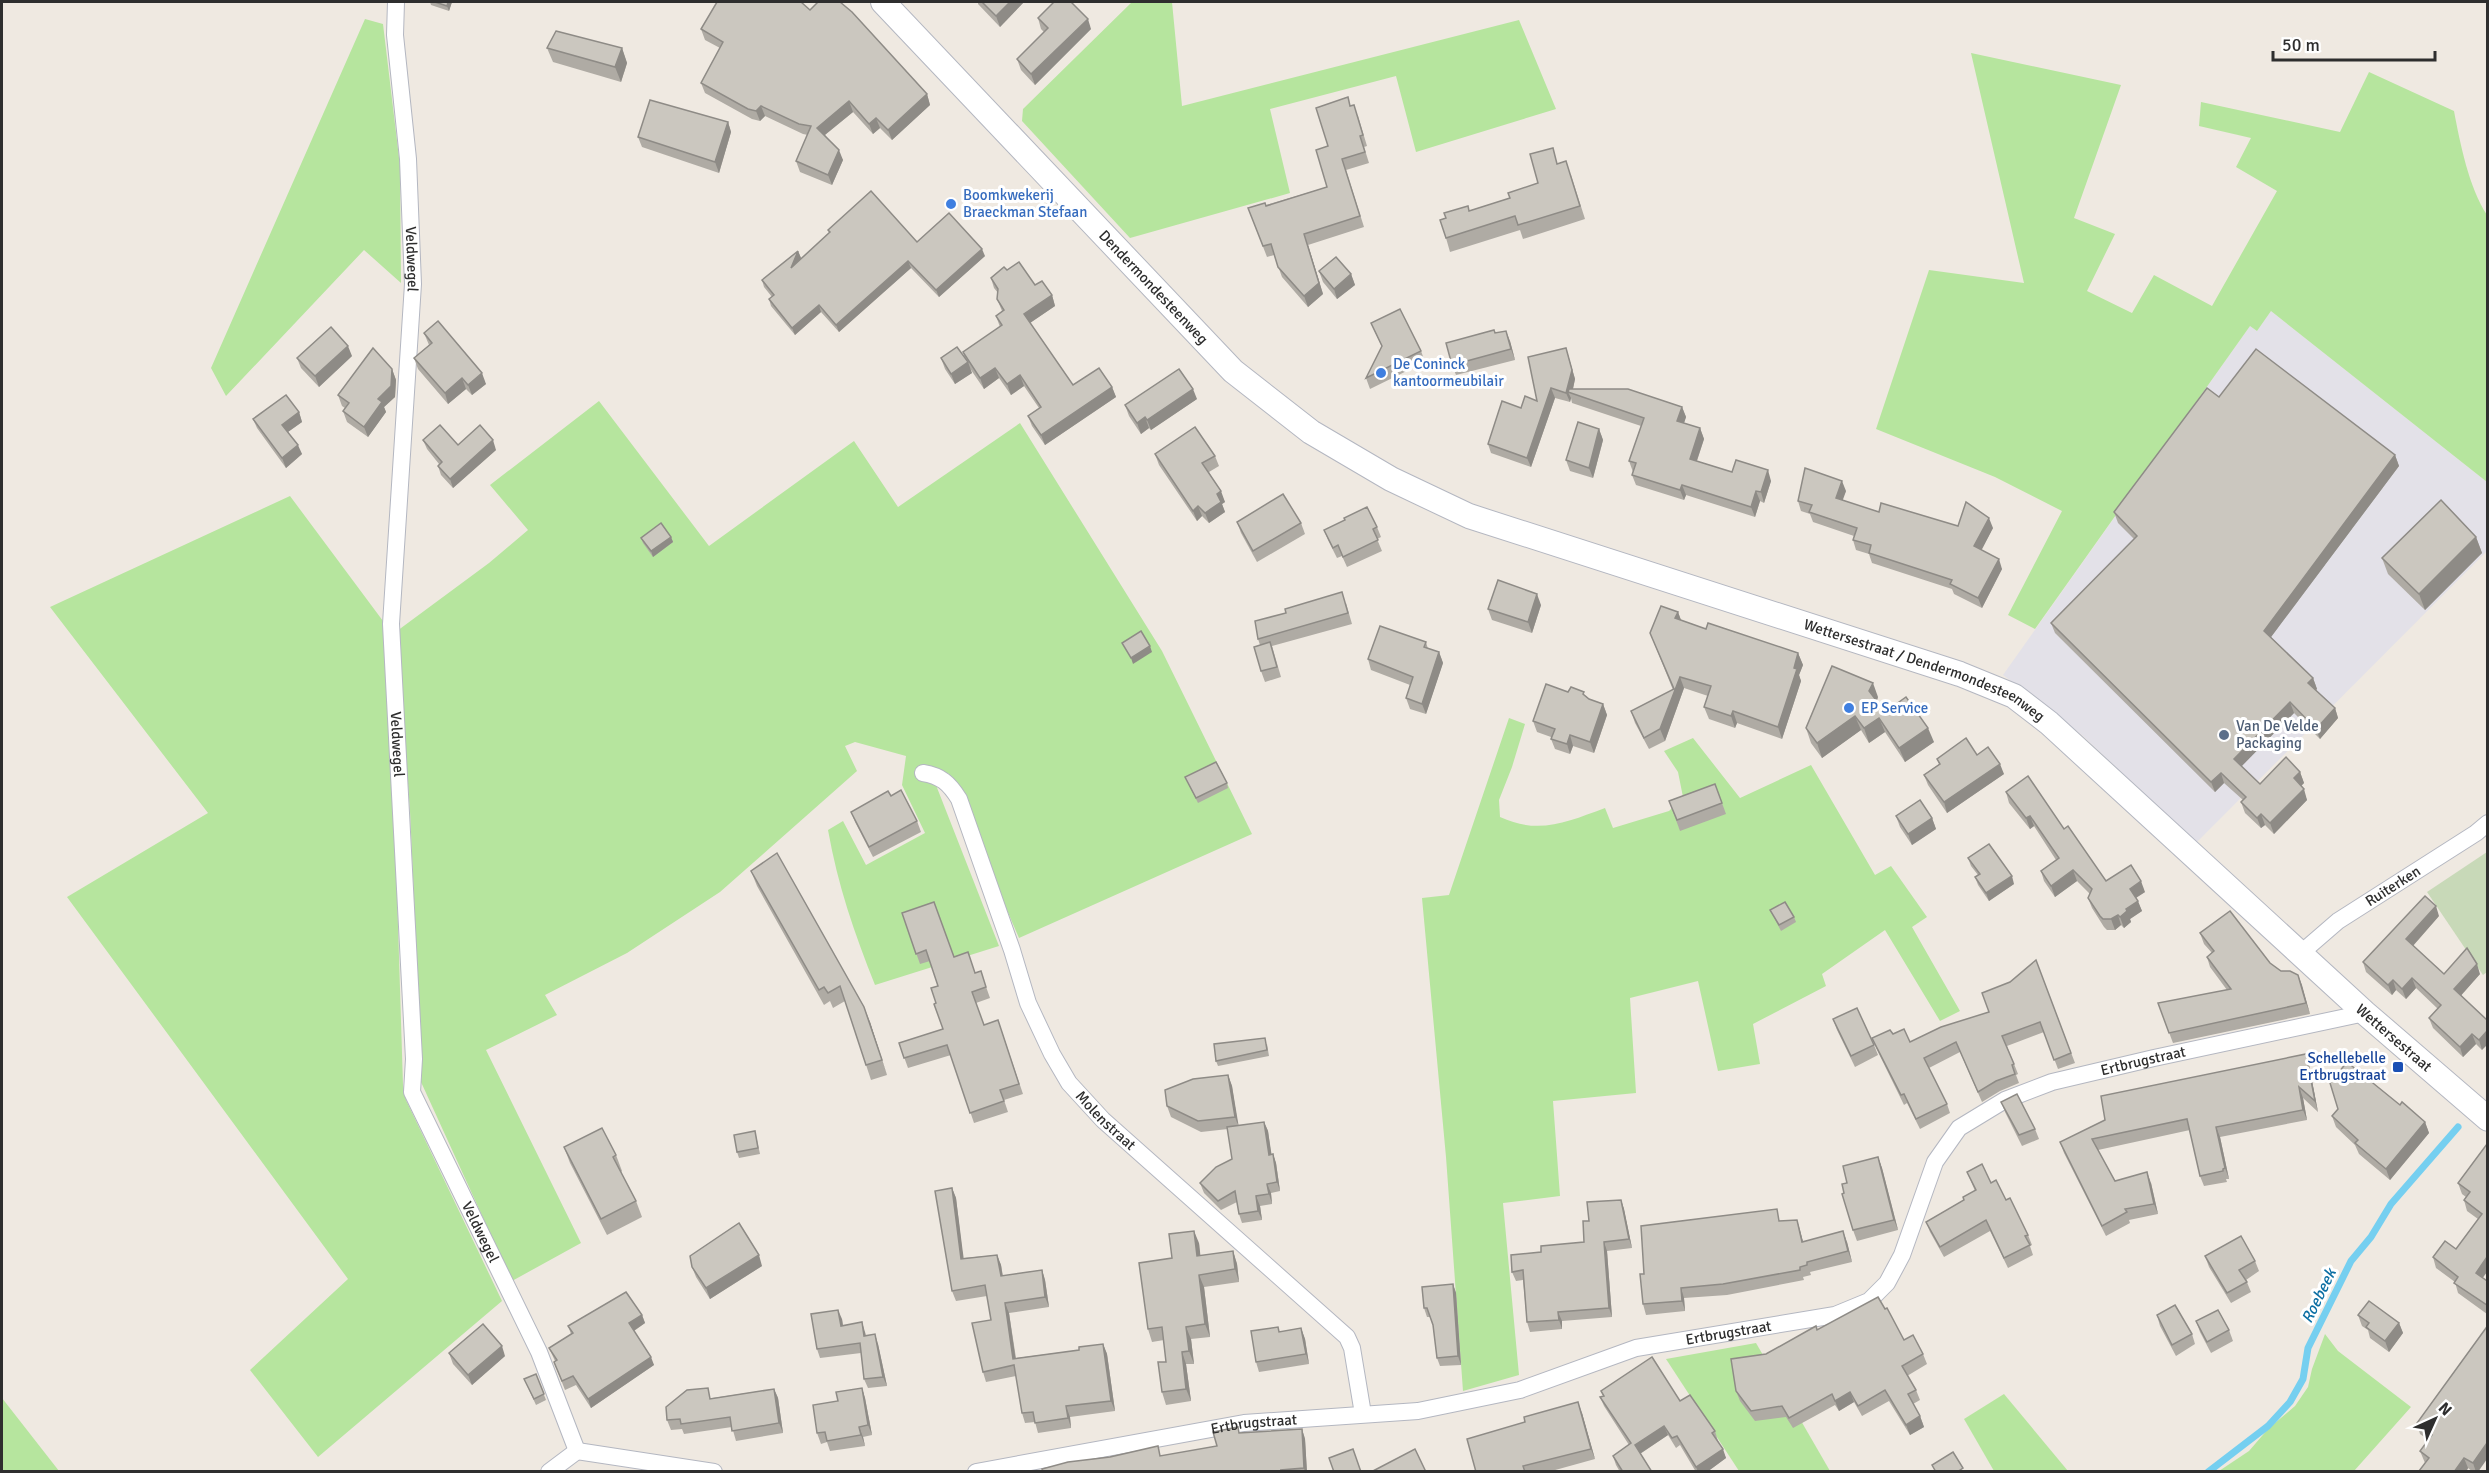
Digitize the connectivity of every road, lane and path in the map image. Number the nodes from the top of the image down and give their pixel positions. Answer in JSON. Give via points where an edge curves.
{"nodes":[{"id":1,"x":396,"y":2,"type":"edge"},
{"id":2,"x":884,"y":2,"type":"edge"},
{"id":3,"x":1469,"y":516,"type":"joint"},
{"id":4,"x":923,"y":773,"type":"dead end"},
{"id":5,"x":2487,"y":823,"type":"edge"},
{"id":6,"x":2301,"y":953,"type":"junction"},
{"id":7,"x":2365,"y":1013,"type":"junction"},
{"id":8,"x":2487,"y":1119,"type":"edge"},
{"id":9,"x":1363,"y":1414,"type":"junction"},
{"id":10,"x":577,"y":1451,"type":"junction"},
{"id":11,"x":549,"y":1472,"type":"edge"},
{"id":12,"x":714,"y":1472,"type":"edge"},
{"id":13,"x":976,"y":1472,"type":"edge"}],
"edges":[{"from":1,"to":10,"type":"street","name":"Veldwegel","via":[[413,284],[391,624],[414,1059],[412,1092],[539,1352]]},
{"from":2,"to":3,"type":"main road","name":"Dendermondesteenweg","via":[[1233,371],[1311,432],[1391,479]]},
{"from":3,"to":6,"type":"main road","name":"Wettersestraat / Dendermondesteenweg","via":[[1960,674],[2014,696],[2049,723]]},
{"from":4,"to":9,"type":"street","name":"Molenstraat","via":[[936,775],[950,784],[959,799],[1028,1003],[1069,1083],[1103,1120],[1347,1337]]},
{"from":5,"to":6,"type":"street","name":"Ruiterken","via":[[2338,921]]},
{"from":6,"to":7,"type":"main road","name":"Wettersestraat"},
{"from":7,"to":8,"type":"main road","name":"Wettersestraat"},
{"from":7,"to":9,"type":"street","name":"Ertbrugstraat","via":[[2052,1082],[2004,1100],[1959,1128],[1935,1162],[1902,1255],[1887,1283],[1869,1301],[1835,1315],[1636,1348],[1520,1390],[1418,1411]]},
{"from":9,"to":13,"type":"street","name":"Ertbrugstraat","via":[[1244,1423]]},
{"from":10,"to":11,"type":"street"},
{"from":10,"to":12,"type":"street"}]}
